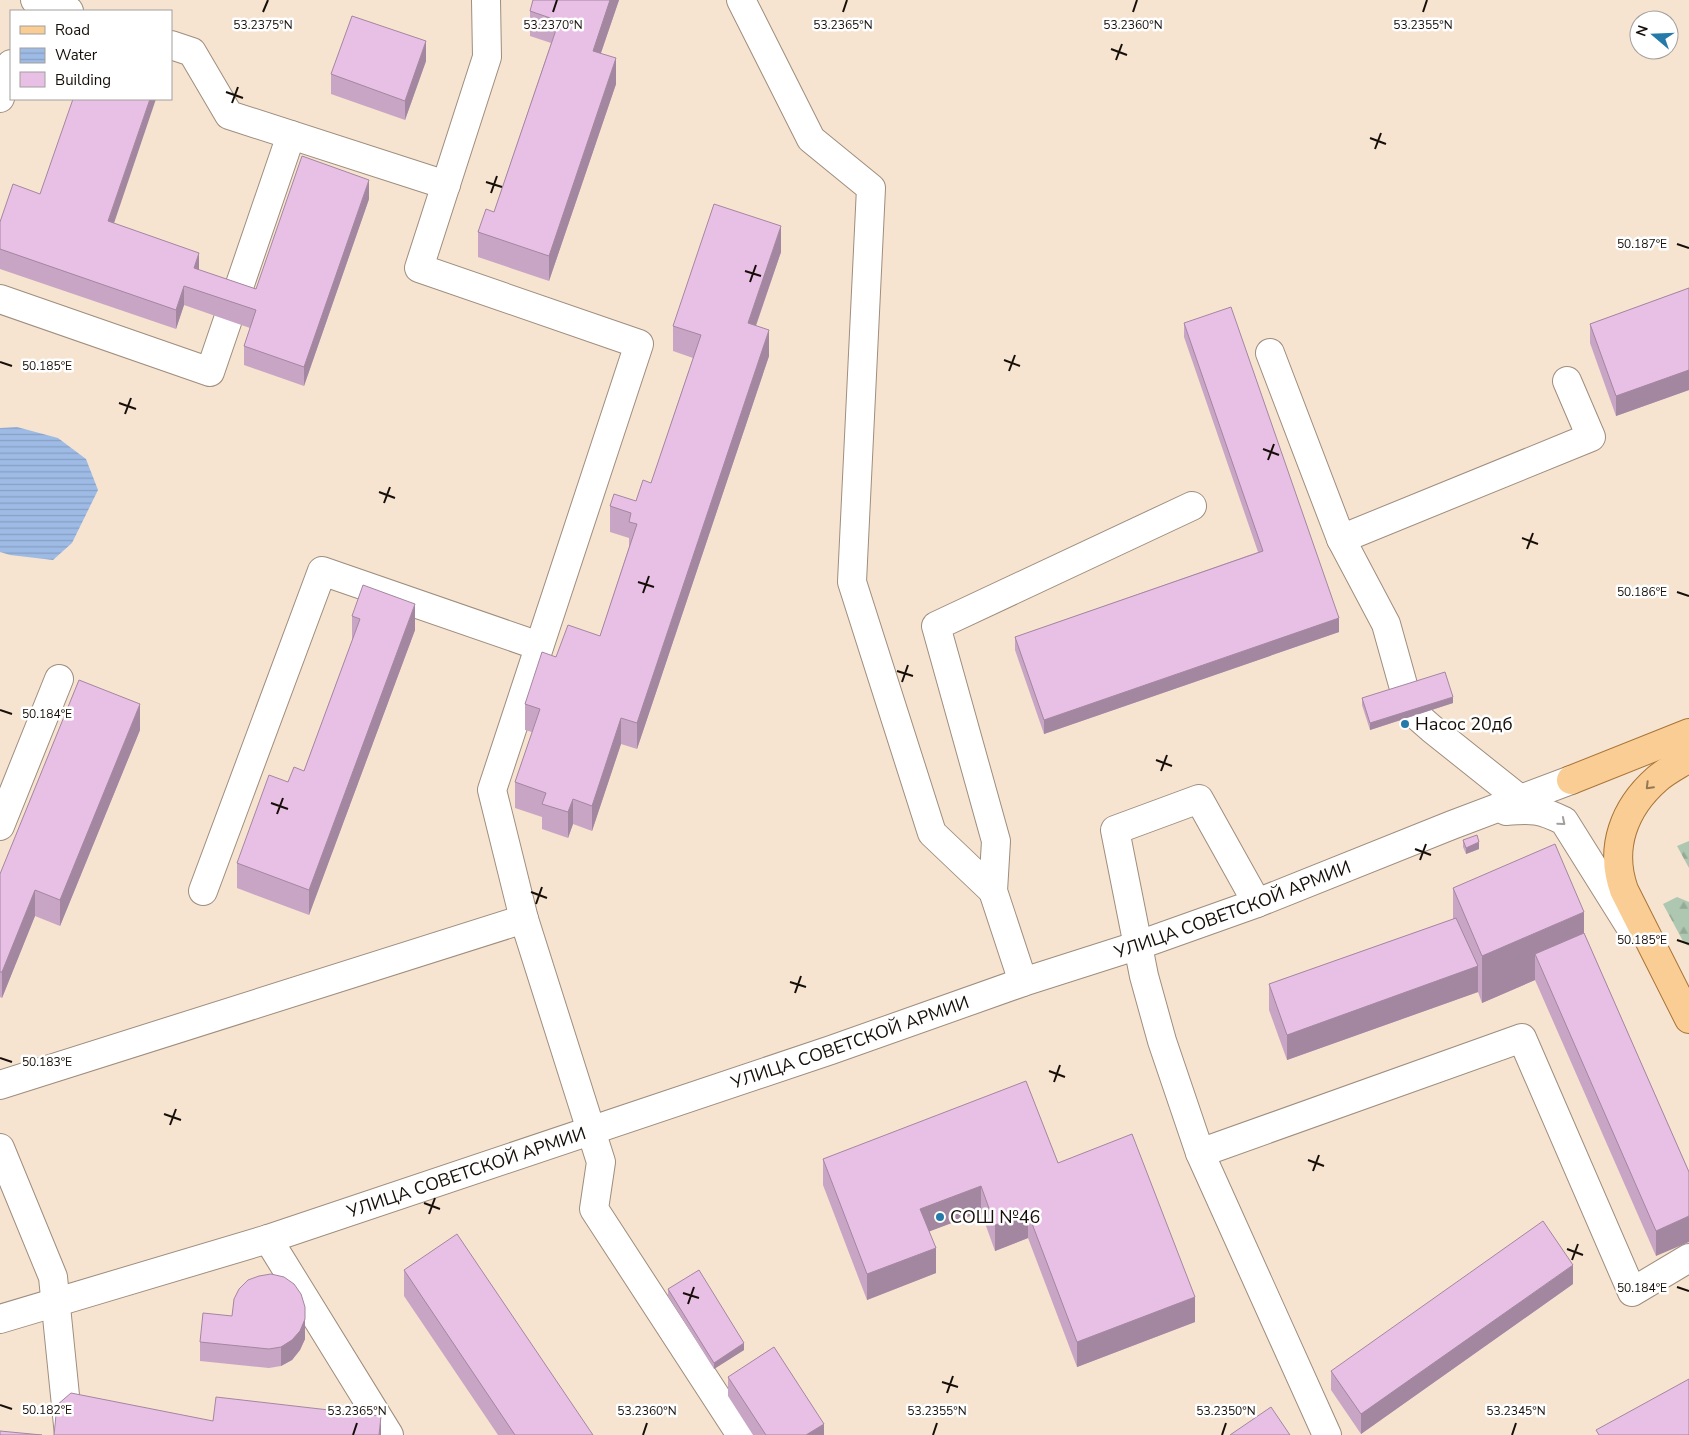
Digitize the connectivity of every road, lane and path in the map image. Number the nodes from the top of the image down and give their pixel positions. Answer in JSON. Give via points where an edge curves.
{"nodes":[{"id":1,"x":34,"y":0,"type":"edge"},
{"id":2,"x":486,"y":0,"type":"edge"},
{"id":3,"x":741,"y":0,"type":"edge"},
{"id":4,"x":66,"y":10,"type":"edge"},
{"id":5,"x":172,"y":45,"type":"edge"},
{"id":6,"x":10,"y":67,"type":"edge"},
{"id":7,"x":0,"y":98,"type":"edge"},
{"id":8,"x":291,"y":135,"type":"junction"},
{"id":9,"x":446,"y":185,"type":"junction"},
{"id":10,"x":0,"y":300,"type":"edge"},
{"id":11,"x":1270,"y":353,"type":"dead end"},
{"id":12,"x":1567,"y":381,"type":"dead end"},
{"id":13,"x":1192,"y":506,"type":"dead end"},
{"id":14,"x":1341,"y":539,"type":"junction"},
{"id":15,"x":539,"y":646,"type":"junction"},
{"id":16,"x":59,"y":679,"type":"dead end"},
{"id":17,"x":1689,"y":734,"type":"edge"},
{"id":18,"x":1689,"y":758,"type":"edge"},
{"id":19,"x":1571,"y":780,"type":"joint"},
{"id":20,"x":1520,"y":800,"type":"junction"},
{"id":21,"x":1482,"y":814,"type":"junction"},
{"id":22,"x":0,"y":826,"type":"edge"},
{"id":23,"x":992,"y":890,"type":"junction"},
{"id":24,"x":203,"y":891,"type":"dead end"},
{"id":25,"x":1257,"y":903,"type":"junction"},
{"id":26,"x":524,"y":919,"type":"junction"},
{"id":27,"x":1139,"y":945,"type":"junction"},
{"id":28,"x":1023,"y":982,"type":"junction"},
{"id":29,"x":1689,"y":1019,"type":"edge"},
{"id":30,"x":1689,"y":1024,"type":"edge"},
{"id":31,"x":0,"y":1085,"type":"edge"},
{"id":32,"x":591,"y":1131,"type":"junction"},
{"id":33,"x":0,"y":1148,"type":"edge"},
{"id":34,"x":1200,"y":1153,"type":"junction"},
{"id":35,"x":268,"y":1240,"type":"junction"},
{"id":36,"x":1689,"y":1258,"type":"edge"},
{"id":37,"x":55,"y":1302,"type":"junction"},
{"id":38,"x":0,"y":1319,"type":"edge"},
{"id":39,"x":69,"y":1435,"type":"edge"},
{"id":40,"x":389,"y":1435,"type":"edge"},
{"id":41,"x":740,"y":1435,"type":"edge"},
{"id":42,"x":1327,"y":1435,"type":"edge"}],
"edges":[{"from":1,"to":4,"type":"street"},
{"from":2,"to":9,"type":"street","via":[[487,57]]},
{"from":3,"to":23,"type":"street","via":[[811,139],[872,188],[852,582],[932,833]]},
{"from":5,"to":8,"type":"street","via":[[192,52],[229,115]]},
{"from":6,"to":7,"type":"street"},
{"from":8,"to":9,"type":"street"},
{"from":8,"to":10,"type":"street","via":[[210,372]]},
{"from":9,"to":15,"type":"street","via":[[418,268],[639,344]]},
{"from":11,"to":14,"type":"street"},
{"from":12,"to":14,"type":"street","via":[[1591,437]]},
{"from":13,"to":23,"type":"street","via":[[936,626],[996,841]]},
{"from":14,"to":20,"type":"street","via":[[1386,624],[1411,703],[1432,729]]},
{"from":15,"to":24,"type":"street","via":[[322,571]]},
{"from":15,"to":26,"type":"street","via":[[492,790]]},
{"from":16,"to":22,"type":"street"},
{"from":17,"to":19,"type":"main road","name":"УЛИЦА СОВЕТСКОЙ АРМИИ"},
{"from":18,"to":29,"type":"main road","one_way":true,"via":[[1658,778],[1638,798],[1626,819],[1618,854],[1618,873],[1624,890]]},
{"from":19,"to":20,"type":"street","name":"УЛИЦА СОВЕТСКОЙ АРМИИ"},
{"from":20,"to":21,"type":"street","name":"УЛИЦА СОВЕТСКОЙ АРМИИ"},
{"from":21,"to":25,"type":"street","name":"УЛИЦА СОВЕТСКОЙ АРМИИ"},
{"from":21,"to":30,"type":"street","one_way":true,"via":[[1528,809],[1546,812],[1564,821]]},
{"from":23,"to":28,"type":"street"},
{"from":25,"to":27,"type":"street","name":"УЛИЦА СОВЕТСКОЙ АРМИИ"},
{"from":25,"to":27,"type":"street","via":[[1199,799],[1115,830]]},
{"from":26,"to":31,"type":"street"},
{"from":26,"to":32,"type":"street"},
{"from":27,"to":28,"type":"street","name":"УЛИЦА СОВЕТСКОЙ АРМИИ"},
{"from":27,"to":34,"type":"street","via":[[1162,1041]]},
{"from":28,"to":32,"type":"street","name":"УЛИЦА СОВЕТСКОЙ АРМИИ"},
{"from":32,"to":35,"type":"street","name":"УЛИЦА СОВЕТСКОЙ АРМИИ"},
{"from":32,"to":41,"type":"street","via":[[601,1162],[594,1209]]},
{"from":33,"to":37,"type":"street","via":[[53,1277]]},
{"from":34,"to":36,"type":"street","via":[[1522,1038],[1632,1292]]},
{"from":34,"to":42,"type":"street"},
{"from":35,"to":37,"type":"street","name":"УЛИЦА СОВЕТСКОЙ АРМИИ"},
{"from":35,"to":40,"type":"street"},
{"from":37,"to":38,"type":"street","name":"УЛИЦА СОВЕТСКОЙ АРМИИ"},
{"from":37,"to":39,"type":"street"}]}
